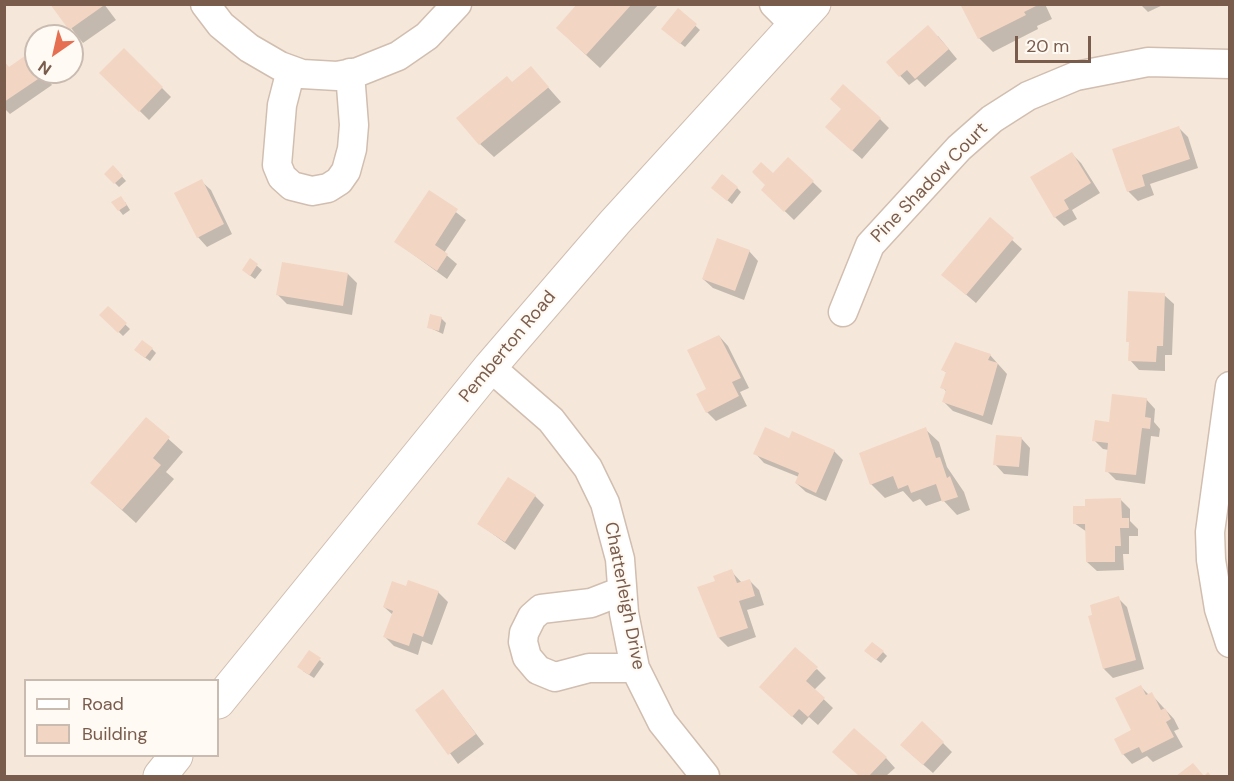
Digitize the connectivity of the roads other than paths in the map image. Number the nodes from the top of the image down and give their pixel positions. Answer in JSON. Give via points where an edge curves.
{"nodes":[{"id":1,"x":205,"y":4,"type":"edge"},
{"id":2,"x":457,"y":4,"type":"edge"},
{"id":3,"x":794,"y":11,"type":"edge"},
{"id":4,"x":1230,"y":64,"type":"edge"},
{"id":5,"x":291,"y":70,"type":"junction"},
{"id":6,"x":350,"y":73,"type":"junction"},
{"id":7,"x":843,"y":312,"type":"dead end"},
{"id":8,"x":490,"y":368,"type":"junction"},
{"id":9,"x":1230,"y":386,"type":"edge"},
{"id":10,"x":622,"y":591,"type":"junction"},
{"id":11,"x":1230,"y":644,"type":"edge"},
{"id":12,"x":635,"y":668,"type":"junction"},
{"id":13,"x":219,"y":701,"type":"edge"},
{"id":14,"x":175,"y":757,"type":"edge"},
{"id":15,"x":160,"y":777,"type":"edge"},
{"id":16,"x":705,"y":777,"type":"edge"}],
"edges":[{"from":1,"to":5,"type":"street","via":[[249,48]]},
{"from":2,"to":6,"type":"street","via":[[427,36],[398,56]]},
{"from":3,"to":8,"type":"street","name":"Pemberton Road"},
{"from":4,"to":7,"type":"street","name":"Pine Shadow Court","via":[[1148,62],[1076,76],[1028,96],[992,118],[902,207],[870,245]]},
{"from":5,"to":6,"type":"street","via":[[321,75]]},
{"from":5,"to":6,"type":"street","via":[[282,105],[277,165],[292,186],[312,191],[328,188],[346,171],[354,125]]},
{"from":8,"to":10,"type":"street","name":"Chatterleigh Drive","via":[[551,420],[588,468],[608,514],[620,559]]},
{"from":8,"to":13,"type":"street","name":"Pemberton Road"},
{"from":9,"to":11,"type":"street","via":[[1210,532],[1217,599]]},
{"from":10,"to":12,"type":"street","name":"Chatterleigh Drive"},
{"from":10,"to":12,"type":"street","via":[[591,603],[541,609],[532,617],[523,642],[527,657],[538,670],[555,677],[589,668]]},
{"from":12,"to":16,"type":"street","name":"Chatterleigh Drive","via":[[662,723]]},
{"from":14,"to":15,"type":"street"}]}
